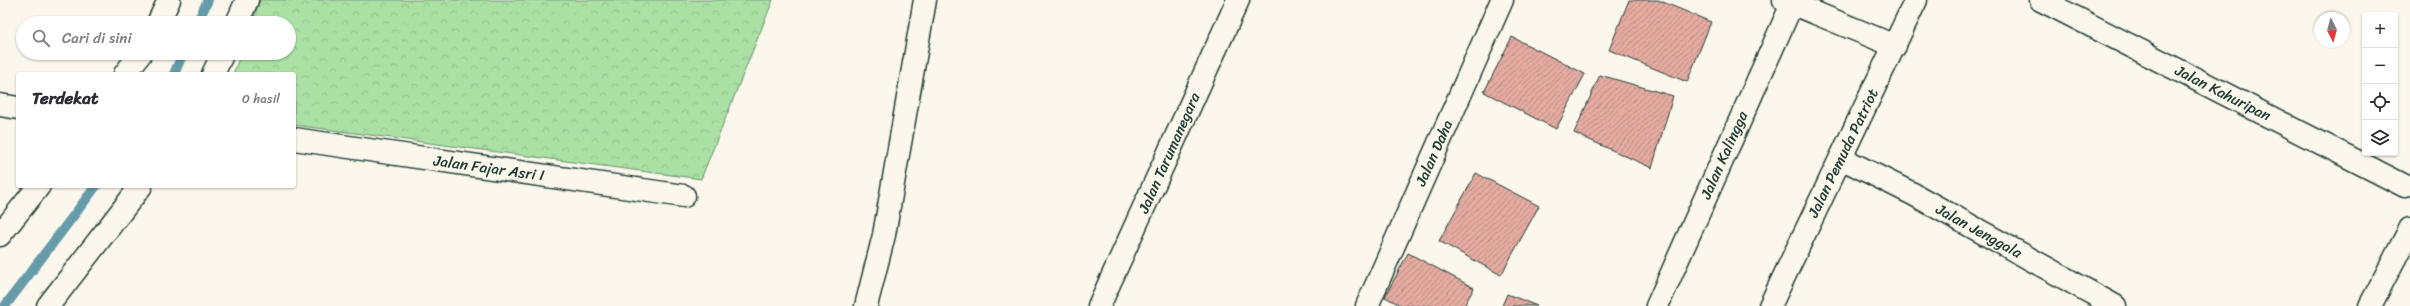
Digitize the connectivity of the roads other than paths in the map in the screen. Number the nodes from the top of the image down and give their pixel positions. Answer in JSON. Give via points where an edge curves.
{"nodes":[{"id":1,"x":169,"y":0,"type":"edge"},
{"id":2,"x":247,"y":0,"type":"edge"},
{"id":3,"x":925,"y":0,"type":"edge"},
{"id":4,"x":1238,"y":0,"type":"edge"},
{"id":5,"x":1502,"y":0,"type":"edge"},
{"id":6,"x":1916,"y":0,"type":"edge"},
{"id":7,"x":2041,"y":0,"type":"edge"},
{"id":8,"x":1788,"y":2,"type":"edge"},
{"id":9,"x":161,"y":16,"type":"edge"},
{"id":10,"x":240,"y":16,"type":"edge"},
{"id":11,"x":1895,"y":46,"type":"junction"},
{"id":12,"x":136,"y":60,"type":"edge"},
{"id":13,"x":220,"y":60,"type":"edge"},
{"id":14,"x":127,"y":72,"type":"edge"},
{"id":15,"x":214,"y":72,"type":"edge"},
{"id":16,"x":0,"y":105,"type":"edge"},
{"id":17,"x":16,"y":108,"type":"edge"},
{"id":18,"x":296,"y":139,"type":"edge"},
{"id":19,"x":1841,"y":158,"type":"junction"},
{"id":20,"x":2405,"y":186,"type":"dead end"},
{"id":21,"x":37,"y":188,"type":"edge"},
{"id":22,"x":139,"y":188,"type":"edge"},
{"id":23,"x":684,"y":196,"type":"dead end"},
{"id":24,"x":2410,"y":229,"type":"edge"},
{"id":25,"x":0,"y":235,"type":"edge"},
{"id":26,"x":48,"y":306,"type":"edge"},
{"id":27,"x":866,"y":306,"type":"edge"},
{"id":28,"x":1099,"y":306,"type":"edge"},
{"id":29,"x":1367,"y":306,"type":"edge"},
{"id":30,"x":1657,"y":306,"type":"edge"},
{"id":31,"x":1770,"y":306,"type":"edge"},
{"id":32,"x":2115,"y":306,"type":"edge"},
{"id":33,"x":2370,"y":306,"type":"edge"}],
"edges":[{"from":1,"to":9,"type":"street"},
{"from":2,"to":10,"type":"street"},
{"from":3,"to":27,"type":"street","via":[[884,235]]},
{"from":4,"to":28,"type":"street","name":"Jalan Tarumanegara"},
{"from":5,"to":29,"type":"street","name":"Jalan Daha"},
{"from":6,"to":11,"type":"street","name":"Jalan Pemuda Patriot"},
{"from":7,"to":20,"type":"street","name":"Jalan Kahuripan"},
{"from":8,"to":11,"type":"street"},
{"from":8,"to":30,"type":"street","name":"Jalan Kalingga"},
{"from":11,"to":19,"type":"street","name":"Jalan Pemuda Patriot"},
{"from":12,"to":14,"type":"street"},
{"from":13,"to":15,"type":"street"},
{"from":16,"to":17,"type":"street"},
{"from":18,"to":23,"type":"street","name":"Jalan Fajar Asri I"},
{"from":19,"to":31,"type":"street","name":"Jalan Pemuda Patriot"},
{"from":19,"to":32,"type":"street","name":"Jalan Jenggala","via":[[1913,194]]},
{"from":21,"to":25,"type":"street"},
{"from":22,"to":26,"type":"street"},
{"from":24,"to":33,"type":"street"}]}
